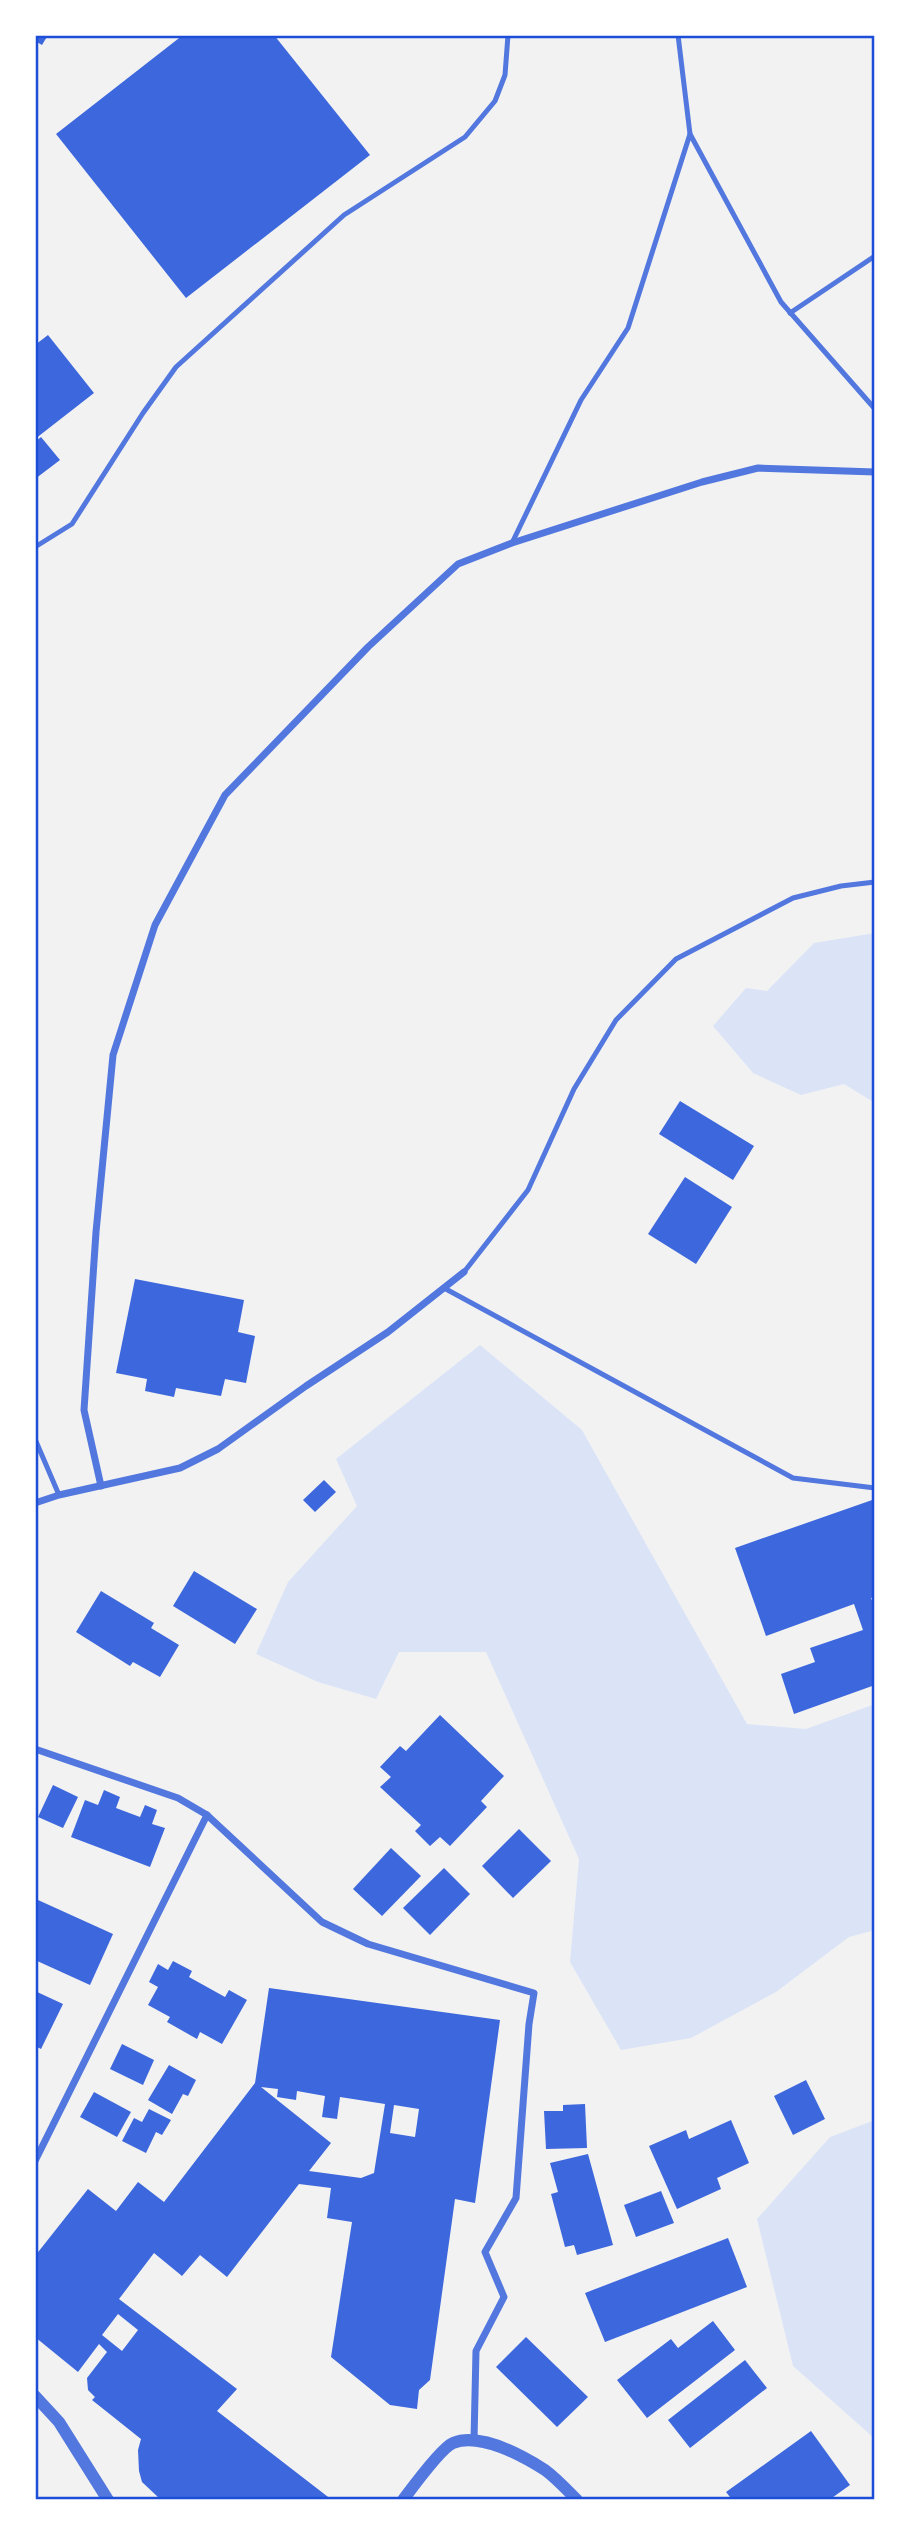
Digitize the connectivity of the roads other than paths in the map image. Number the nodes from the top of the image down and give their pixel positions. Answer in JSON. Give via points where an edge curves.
{"nodes":[{"id":1,"x":508,"y":35,"type":"edge"},
{"id":2,"x":678,"y":35,"type":"edge"},
{"id":3,"x":690,"y":135,"type":"junction"},
{"id":4,"x":875,"y":256,"type":"edge"},
{"id":5,"x":790,"y":313,"type":"junction"},
{"id":6,"x":875,"y":409,"type":"edge"},
{"id":7,"x":875,"y":471,"type":"edge"},
{"id":8,"x":512,"y":543,"type":"junction"},
{"id":9,"x":35,"y":547,"type":"edge"},
{"id":10,"x":875,"y":882,"type":"edge"},
{"id":11,"x":464,"y":1272,"type":"joint"},
{"id":12,"x":444,"y":1288,"type":"junction"},
{"id":13,"x":35,"y":1439,"type":"edge"},
{"id":14,"x":101,"y":1486,"type":"junction"},
{"id":15,"x":875,"y":1488,"type":"edge"},
{"id":16,"x":59,"y":1495,"type":"junction"},
{"id":17,"x":35,"y":1503,"type":"edge"},
{"id":18,"x":35,"y":1749,"type":"edge"},
{"id":19,"x":206,"y":1815,"type":"junction"},
{"id":20,"x":35,"y":2161,"type":"edge"},
{"id":21,"x":35,"y":2396,"type":"edge"},
{"id":22,"x":474,"y":2440,"type":"junction"},
{"id":23,"x":108,"y":2500,"type":"edge"},
{"id":24,"x":403,"y":2500,"type":"edge"},
{"id":25,"x":577,"y":2500,"type":"edge"}],
"edges":[{"from":1,"to":9,"type":"lane","via":[[505,75],[495,102],[465,137],[344,215],[176,367],[72,524]]},
{"from":2,"to":3,"type":"lane"},
{"from":3,"to":5,"type":"lane"},
{"from":3,"to":8,"type":"lane","via":[[628,328],[581,400]]},
{"from":4,"to":5,"type":"lane"},
{"from":5,"to":6,"type":"lane"},
{"from":7,"to":8,"type":"street","via":[[758,468]]},
{"from":8,"to":14,"type":"street","via":[[458,564],[368,647],[225,795],[155,925],[113,1055],[84,1410]]},
{"from":10,"to":11,"type":"lane","via":[[793,898],[676,959],[616,1020],[574,1089],[528,1190]]},
{"from":11,"to":12,"type":"street"},
{"from":12,"to":14,"type":"street","via":[[218,1449],[180,1468]]},
{"from":12,"to":15,"type":"lane","via":[[793,1478]]},
{"from":13,"to":16,"type":"lane"},
{"from":14,"to":16,"type":"street"},
{"from":16,"to":17,"type":"street"},
{"from":18,"to":19,"type":"street","via":[[178,1798]]},
{"from":19,"to":20,"type":"street"},
{"from":19,"to":22,"type":"street","via":[[321,1922],[368,1944],[534,1993],[516,2198],[485,2252],[504,2297],[476,2351]]},
{"from":21,"to":23,"type":"street","via":[[59,2422]]},
{"from":22,"to":24,"type":"street","via":[[452,2443]]},
{"from":22,"to":25,"type":"street","via":[[497,2445],[546,2471]]}]}
